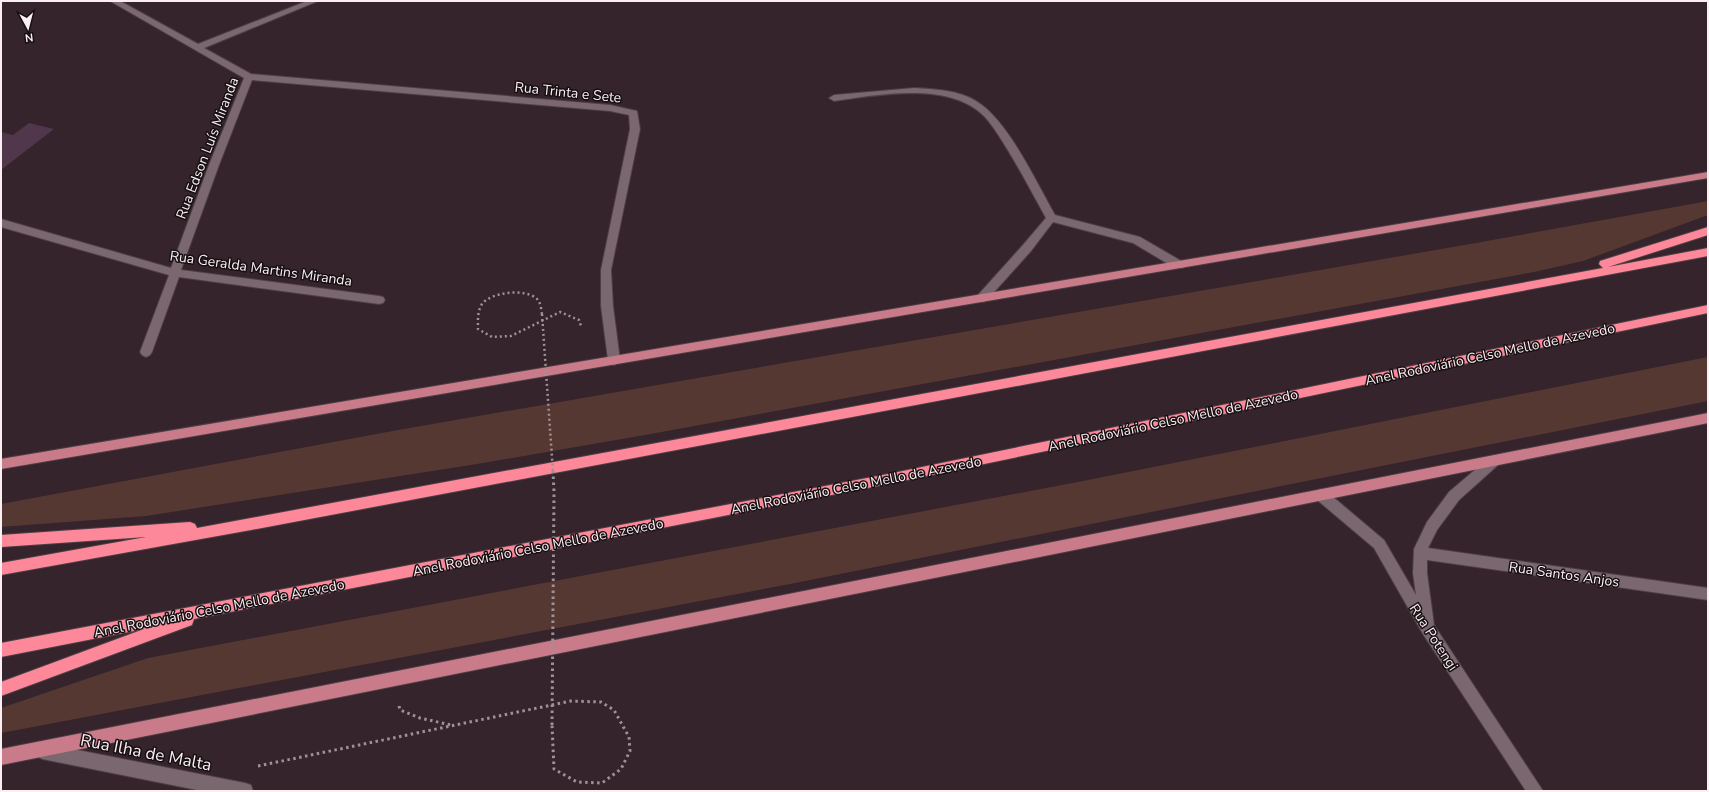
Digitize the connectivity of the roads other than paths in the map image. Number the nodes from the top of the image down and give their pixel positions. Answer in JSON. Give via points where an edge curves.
{"nodes":[{"id":1,"x":114,"y":1,"type":"edge"},
{"id":2,"x":314,"y":1,"type":"edge"},
{"id":3,"x":198,"y":47,"type":"junction"},
{"id":4,"x":249,"y":77,"type":"junction"},
{"id":5,"x":834,"y":98,"type":"dead end"},
{"id":6,"x":1708,"y":175,"type":"edge"},
{"id":7,"x":1051,"y":218,"type":"junction"},
{"id":8,"x":1,"y":223,"type":"edge"},
{"id":9,"x":1708,"y":231,"type":"edge"},
{"id":10,"x":1708,"y":252,"type":"edge"},
{"id":11,"x":1179,"y":265,"type":"junction"},
{"id":12,"x":176,"y":273,"type":"junction"},
{"id":13,"x":1558,"y":279,"type":"junction"},
{"id":14,"x":982,"y":298,"type":"junction"},
{"id":15,"x":379,"y":300,"type":"dead end"},
{"id":16,"x":1708,"y":309,"type":"edge"},
{"id":17,"x":146,"y":352,"type":"dead end"},
{"id":18,"x":614,"y":360,"type":"junction"},
{"id":19,"x":1708,"y":418,"type":"edge"},
{"id":20,"x":1494,"y":461,"type":"junction"},
{"id":21,"x":1,"y":464,"type":"edge"},
{"id":22,"x":1322,"y":495,"type":"junction"},
{"id":23,"x":251,"y":524,"type":"junction"},
{"id":24,"x":1,"y":541,"type":"edge"},
{"id":25,"x":1421,"y":553,"type":"junction"},
{"id":26,"x":1,"y":569,"type":"edge"},
{"id":27,"x":1708,"y":594,"type":"edge"},
{"id":28,"x":221,"y":608,"type":"junction"},
{"id":29,"x":1428,"y":629,"type":"junction"},
{"id":30,"x":1,"y":650,"type":"edge"},
{"id":31,"x":1,"y":689,"type":"edge"},
{"id":32,"x":39,"y":750,"type":"junction"},
{"id":33,"x":1,"y":757,"type":"edge"},
{"id":34,"x":245,"y":791,"type":"edge"},
{"id":35,"x":1535,"y":791,"type":"edge"}],
"edges":[{"from":1,"to":3,"type":"street","name":"Rua Edson Luís Miranda"},
{"from":2,"to":3,"type":"street"},
{"from":3,"to":4,"type":"street","name":"Rua Edson Luís Miranda"},
{"from":4,"to":12,"type":"street","name":"Rua Edson Luís Miranda","via":[[214,165]]},
{"from":4,"to":18,"type":"street","name":"Rua Trinta e Sete","via":[[610,108],[634,113],[635,128],[606,270],[607,306]]},
{"from":5,"to":7,"type":"street","via":[[895,91],[936,92],[968,100],[988,114],[1008,141]]},
{"from":6,"to":11,"type":"main road"},
{"from":7,"to":11,"type":"street","via":[[1136,240]]},
{"from":7,"to":14,"type":"street"},
{"from":8,"to":12,"type":"street","name":"Rua Geralda Martins Miranda"},
{"from":9,"to":13,"type":"highway"},
{"from":10,"to":13,"type":"highway"},
{"from":11,"to":14,"type":"main road"},
{"from":12,"to":15,"type":"street","name":"Rua Geralda Martins Miranda"},
{"from":12,"to":17,"type":"street","name":"Rua Edson Luís Miranda"},
{"from":13,"to":23,"type":"highway"},
{"from":14,"to":18,"type":"main road"},
{"from":16,"to":28,"type":"highway","name":"Anel Rodoviário Celso Mello de Azevedo","via":[[888,479]]},
{"from":18,"to":21,"type":"main road"},
{"from":19,"to":20,"type":"main road"},
{"from":20,"to":22,"type":"main road"},
{"from":20,"to":25,"type":"street","via":[[1454,496],[1432,526]]},
{"from":22,"to":29,"type":"street","name":"Rua Potengi","via":[[1380,544]]},
{"from":22,"to":32,"type":"main road"},
{"from":23,"to":24,"type":"highway"},
{"from":23,"to":26,"type":"highway"},
{"from":25,"to":27,"type":"street","name":"Rua Santos Anjos"},
{"from":25,"to":29,"type":"street","via":[[1420,573]]},
{"from":28,"to":30,"type":"highway","name":"Anel Rodoviário Celso Mello de Azevedo"},
{"from":28,"to":31,"type":"highway"},
{"from":29,"to":35,"type":"street","name":"Rua Potengi"},
{"from":32,"to":33,"type":"main road"},
{"from":32,"to":34,"type":"street","name":"Rua Ilha de Malta"}]}
